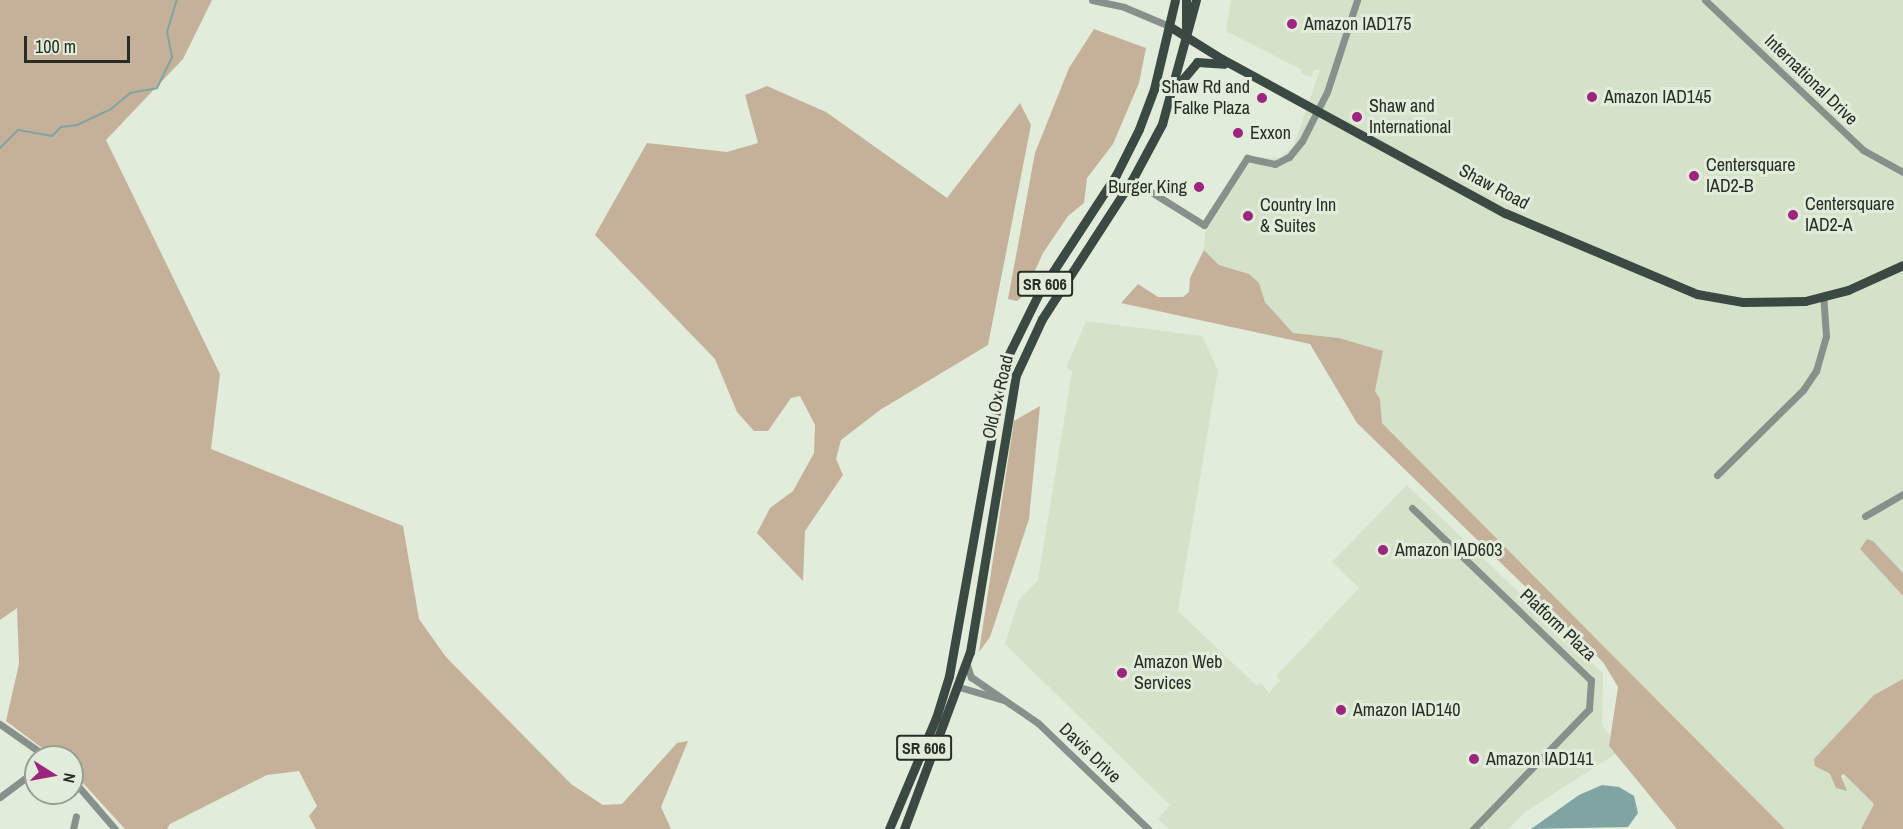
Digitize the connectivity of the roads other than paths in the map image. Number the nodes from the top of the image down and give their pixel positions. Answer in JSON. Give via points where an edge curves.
{"nodes":[{"id":1,"x":1092,"y":0,"type":"edge"},
{"id":2,"x":1174,"y":0,"type":"edge"},
{"id":3,"x":1186,"y":0,"type":"edge"},
{"id":4,"x":1196,"y":0,"type":"edge"},
{"id":5,"x":1357,"y":0,"type":"edge"},
{"id":6,"x":1705,"y":0,"type":"edge"},
{"id":7,"x":1169,"y":26,"type":"junction"},
{"id":8,"x":1187,"y":38,"type":"junction"},
{"id":9,"x":1233,"y":65,"type":"junction"},
{"id":10,"x":1171,"y":98,"type":"junction"},
{"id":11,"x":1317,"y":111,"type":"junction"},
{"id":12,"x":1903,"y":172,"type":"edge"},
{"id":13,"x":1132,"y":180,"type":"junction"},
{"id":14,"x":1903,"y":265,"type":"edge"},
{"id":15,"x":1823,"y":297,"type":"junction"},
{"id":16,"x":1717,"y":474,"type":"dead end"},
{"id":17,"x":1903,"y":494,"type":"edge"},
{"id":18,"x":1413,"y":508,"type":"dead end"},
{"id":19,"x":1865,"y":516,"type":"dead end"},
{"id":20,"x":968,"y":662,"type":"junction"},
{"id":21,"x":952,"y":665,"type":"junction"},
{"id":22,"x":959,"y":687,"type":"junction"},
{"id":23,"x":1009,"y":701,"type":"junction"},
{"id":24,"x":0,"y":724,"type":"edge"},
{"id":25,"x":30,"y":745,"type":"edge"},
{"id":26,"x":24,"y":779,"type":"edge"},
{"id":27,"x":84,"y":793,"type":"edge"},
{"id":28,"x":0,"y":797,"type":"edge"},
{"id":29,"x":76,"y":816,"type":"dead end"},
{"id":30,"x":73,"y":829,"type":"edge"},
{"id":31,"x":115,"y":829,"type":"edge"},
{"id":32,"x":889,"y":829,"type":"edge"},
{"id":33,"x":904,"y":829,"type":"edge"},
{"id":34,"x":1148,"y":829,"type":"edge"},
{"id":35,"x":1473,"y":829,"type":"edge"}],
"edges":[{"from":1,"to":7,"type":"street","name":"Shaw Road","via":[[1124,7]]},
{"from":2,"to":7,"type":"main road","name":"Old Ox Road","number":"SR 606"},
{"from":3,"to":8,"type":"main road"},
{"from":4,"to":8,"type":"main road","name":"Old Ox Road","number":"SR 606"},
{"from":5,"to":11,"type":"street","via":[[1337,68]]},
{"from":6,"to":12,"type":"street","name":"International Drive","via":[[1863,150]]},
{"from":7,"to":8,"type":"main road","name":"Shaw Road"},
{"from":7,"to":21,"type":"main road","name":"Old Ox Road","number":"SR 606","via":[[1154,89],[1129,151],[1039,293],[1005,362]]},
{"from":8,"to":9,"type":"main road","name":"Shaw Road"},
{"from":8,"to":10,"type":"main road","name":"Old Ox Road","number":"SR 606"},
{"from":9,"to":10,"type":"main road","via":[[1197,62]]},
{"from":9,"to":11,"type":"main road","name":"Shaw Road"},
{"from":10,"to":13,"type":"main road","name":"Old Ox Road","number":"SR 606"},
{"from":11,"to":13,"type":"street","via":[[1289,158],[1275,164],[1247,158],[1204,225]]},
{"from":11,"to":15,"type":"main road","name":"Shaw Road","via":[[1505,213],[1653,278],[1697,294],[1743,302],[1783,303]]},
{"from":13,"to":20,"type":"main road","name":"Old Ox Road","number":"SR 606","via":[[1042,319],[1017,375]]},
{"from":14,"to":15,"type":"main road","name":"Shaw Road","via":[[1869,282]]},
{"from":15,"to":16,"type":"street","via":[[1826,336],[1816,371],[1803,390]]},
{"from":17,"to":19,"type":"street"},
{"from":18,"to":35,"type":"street","name":"Platform Plaza","via":[[1591,680],[1588,709]]},
{"from":20,"to":22,"type":"main road","name":"Old Ox Road","number":"SR 606"},
{"from":20,"to":23,"type":"street","name":"Davis Drive","via":[[971,677]]},
{"from":21,"to":22,"type":"main road"},
{"from":21,"to":32,"type":"main road","name":"Old Ox Road","number":"SR 606","via":[[936,718]]},
{"from":22,"to":23,"type":"street","name":"Davis Drive"},
{"from":22,"to":33,"type":"main road","name":"Old Ox Road","number":"SR 606"},
{"from":23,"to":34,"type":"street","name":"Davis Drive","via":[[1038,723]]},
{"from":24,"to":25,"type":"street"},
{"from":26,"to":28,"type":"street"},
{"from":27,"to":31,"type":"street"},
{"from":29,"to":30,"type":"street"}]}
